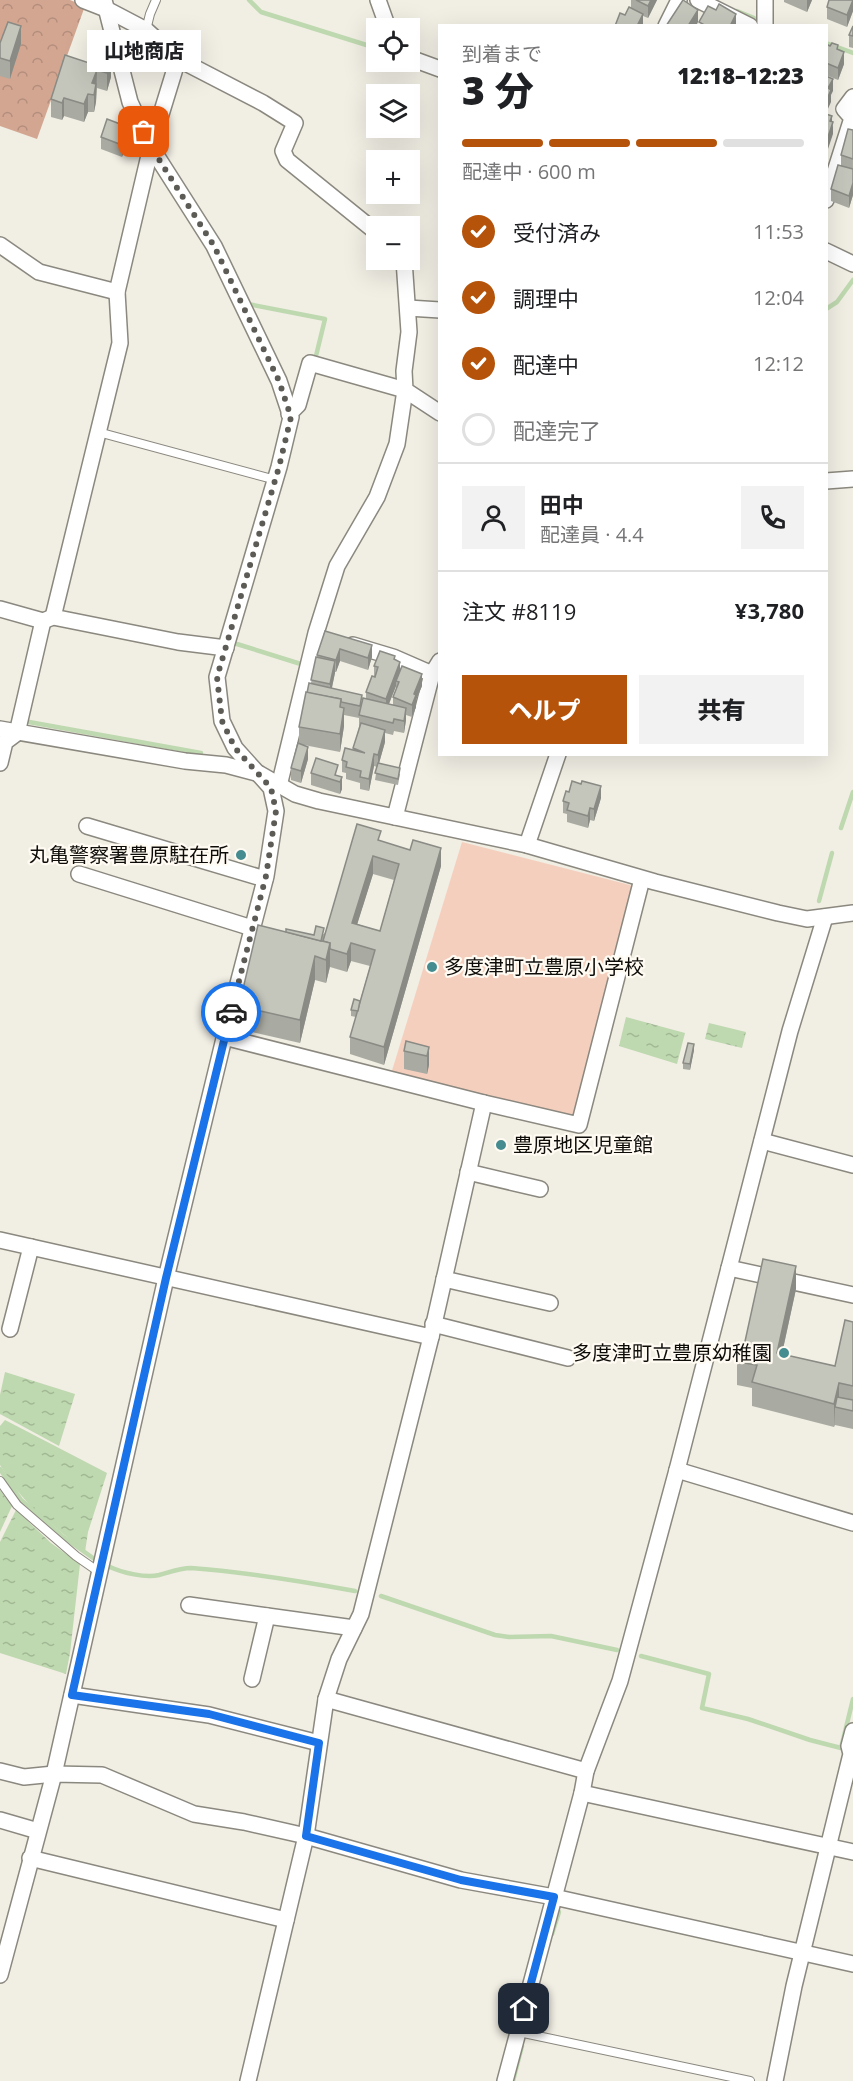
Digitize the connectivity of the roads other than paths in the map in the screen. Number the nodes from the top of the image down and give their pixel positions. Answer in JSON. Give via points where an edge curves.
{"nodes":[{"id":1,"x":83,"y":0,"type":"edge"},
{"id":2,"x":156,"y":0,"type":"edge"},
{"id":3,"x":378,"y":0,"type":"edge"},
{"id":4,"x":679,"y":0,"type":"edge"},
{"id":5,"x":698,"y":0,"type":"edge"},
{"id":6,"x":765,"y":0,"type":"edge"},
{"id":7,"x":105,"y":5,"type":"edge"},
{"id":8,"x":725,"y":6,"type":"edge"},
{"id":9,"x":384,"y":18,"type":"edge"},
{"id":10,"x":667,"y":24,"type":"edge"},
{"id":11,"x":748,"y":24,"type":"edge"},
{"id":12,"x":765,"y":24,"type":"edge"},
{"id":13,"x":146,"y":30,"type":"junction"},
{"id":14,"x":178,"y":59,"type":"junction"},
{"id":15,"x":420,"y":62,"type":"edge"},
{"id":16,"x":438,"y":68,"type":"edge"},
{"id":17,"x":853,"y":97,"type":"edge"},
{"id":18,"x":151,"y":147,"type":"junction"},
{"id":19,"x":828,"y":194,"type":"edge"},
{"id":20,"x":366,"y":224,"type":"edge"},
{"id":21,"x":0,"y":245,"type":"edge"},
{"id":22,"x":828,"y":252,"type":"edge"},
{"id":23,"x":853,"y":264,"type":"edge"},
{"id":24,"x":405,"y":270,"type":"edge"},
{"id":25,"x":117,"y":292,"type":"junction"},
{"id":26,"x":408,"y":308,"type":"junction"},
{"id":27,"x":438,"y":310,"type":"edge"},
{"id":28,"x":405,"y":390,"type":"junction"},
{"id":29,"x":438,"y":411,"type":"edge"},
{"id":30,"x":289,"y":414,"type":"junction"},
{"id":31,"x":98,"y":432,"type":"junction"},
{"id":32,"x":853,"y":479,"type":"edge"},
{"id":33,"x":276,"y":480,"type":"junction"},
{"id":34,"x":828,"y":481,"type":"edge"},
{"id":35,"x":0,"y":609,"type":"edge"},
{"id":36,"x":48,"y":619,"type":"junction"},
{"id":37,"x":327,"y":636,"type":"junction"},
{"id":38,"x":226,"y":648,"type":"junction"},
{"id":39,"x":436,"y":667,"type":"edge"},
{"id":40,"x":0,"y":729,"type":"edge"},
{"id":41,"x":17,"y":733,"type":"junction"},
{"id":42,"x":557,"y":756,"type":"edge"},
{"id":43,"x":0,"y":763,"type":"edge"},
{"id":44,"x":260,"y":774,"type":"junction"},
{"id":45,"x":279,"y":786,"type":"junction"},
{"id":46,"x":395,"y":817,"type":"junction"},
{"id":47,"x":87,"y":826,"type":"dead end"},
{"id":48,"x":527,"y":845,"type":"junction"},
{"id":49,"x":79,"y":874,"type":"dead end"},
{"id":50,"x":265,"y":879,"type":"junction"},
{"id":51,"x":642,"y":879,"type":"junction"},
{"id":52,"x":853,"y":914,"type":"edge"},
{"id":53,"x":825,"y":917,"type":"junction"},
{"id":54,"x":252,"y":928,"type":"junction"},
{"id":55,"x":224,"y":1037,"type":"junction"},
{"id":56,"x":484,"y":1103,"type":"junction"},
{"id":57,"x":762,"y":1141,"type":"junction"},
{"id":58,"x":853,"y":1166,"type":"edge"},
{"id":59,"x":468,"y":1172,"type":"junction"},
{"id":60,"x":540,"y":1189,"type":"dead end"},
{"id":61,"x":0,"y":1240,"type":"edge"},
{"id":62,"x":31,"y":1247,"type":"junction"},
{"id":63,"x":729,"y":1268,"type":"junction"},
{"id":64,"x":166,"y":1278,"type":"junction"},
{"id":65,"x":444,"y":1278,"type":"junction"},
{"id":66,"x":853,"y":1295,"type":"edge"},
{"id":67,"x":550,"y":1303,"type":"dead end"},
{"id":68,"x":10,"y":1329,"type":"dead end"},
{"id":69,"x":432,"y":1331,"type":"junction"},
{"id":70,"x":568,"y":1358,"type":"dead end"},
{"id":71,"x":677,"y":1470,"type":"junction"},
{"id":72,"x":0,"y":1481,"type":"edge"},
{"id":73,"x":853,"y":1523,"type":"edge"},
{"id":74,"x":99,"y":1572,"type":"junction"},
{"id":75,"x":189,"y":1605,"type":"dead end"},
{"id":76,"x":267,"y":1616,"type":"junction"},
{"id":77,"x":354,"y":1628,"type":"junction"},
{"id":78,"x":252,"y":1679,"type":"dead end"},
{"id":79,"x":72,"y":1695,"type":"junction"},
{"id":80,"x":326,"y":1699,"type":"junction"},
{"id":81,"x":853,"y":1731,"type":"edge"},
{"id":82,"x":319,"y":1743,"type":"junction"},
{"id":83,"x":852,"y":1754,"type":"edge"},
{"id":84,"x":0,"y":1771,"type":"edge"},
{"id":85,"x":586,"y":1771,"type":"junction"},
{"id":86,"x":54,"y":1774,"type":"junction"},
{"id":87,"x":582,"y":1793,"type":"junction"},
{"id":88,"x":0,"y":1820,"type":"edge"},
{"id":89,"x":38,"y":1831,"type":"junction"},
{"id":90,"x":306,"y":1836,"type":"junction"},
{"id":91,"x":830,"y":1846,"type":"junction"},
{"id":92,"x":853,"y":1852,"type":"edge"},
{"id":93,"x":30,"y":1858,"type":"junction"},
{"id":94,"x":554,"y":1897,"type":"junction"},
{"id":95,"x":7,"y":1916,"type":"edge"},
{"id":96,"x":286,"y":1920,"type":"junction"},
{"id":97,"x":803,"y":1952,"type":"junction"},
{"id":98,"x":853,"y":1964,"type":"edge"},
{"id":99,"x":0,"y":1975,"type":"edge"},
{"id":100,"x":519,"y":2032,"type":"junction"},
{"id":101,"x":249,"y":2081,"type":"edge"},
{"id":102,"x":506,"y":2081,"type":"edge"},
{"id":103,"x":750,"y":2081,"type":"edge"},
{"id":104,"x":776,"y":2081,"type":"edge"}],
"edges":[{"from":1,"to":7,"type":"street"},
{"from":2,"to":13,"type":"lane"},
{"from":3,"to":9,"type":"street"},
{"from":4,"to":10,"type":"street"},
{"from":5,"to":8,"type":"street"},
{"from":6,"to":12,"type":"street"},
{"from":7,"to":13,"type":"street"},
{"from":7,"to":18,"type":"street","via":[[130,102]]},
{"from":8,"to":11,"type":"street"},
{"from":13,"to":14,"type":"street"},
{"from":14,"to":18,"type":"street"},
{"from":14,"to":20,"type":"street","via":[[295,123],[283,151],[287,160]]},
{"from":15,"to":16,"type":"street"},
{"from":17,"to":19,"type":"street","via":[[844,109],[852,118]]},
{"from":18,"to":25,"type":"street"},
{"from":18,"to":30,"type":"street","via":[[214,246],[279,381]]},
{"from":21,"to":25,"type":"street","via":[[39,272]]},
{"from":22,"to":23,"type":"street"},
{"from":24,"to":26,"type":"street"},
{"from":25,"to":31,"type":"street","via":[[120,343]]},
{"from":26,"to":27,"type":"street"},
{"from":26,"to":28,"type":"street"},
{"from":28,"to":29,"type":"street"},
{"from":28,"to":30,"type":"street","via":[[310,363],[298,405]]},
{"from":28,"to":37,"type":"street","via":[[397,444],[376,497],[337,566]]},
{"from":30,"to":33,"type":"street"},
{"from":31,"to":33,"type":"lane"},
{"from":31,"to":36,"type":"street"},
{"from":32,"to":34,"type":"street"},
{"from":33,"to":38,"type":"street"},
{"from":35,"to":36,"type":"street"},
{"from":36,"to":38,"type":"street"},
{"from":36,"to":41,"type":"street"},
{"from":37,"to":39,"type":"street"},
{"from":37,"to":45,"type":"street"},
{"from":38,"to":44,"type":"street","via":[[217,677],[222,721],[235,748]]},
{"from":39,"to":46,"type":"street"},
{"from":40,"to":41,"type":"street"},
{"from":41,"to":43,"type":"street","via":[[5,742]]},
{"from":41,"to":44,"type":"street","via":[[226,765]]},
{"from":42,"to":48,"type":"street"},
{"from":44,"to":45,"type":"street"},
{"from":44,"to":50,"type":"street","via":[[271,788],[276,811]]},
{"from":45,"to":46,"type":"street","via":[[319,801]]},
{"from":46,"to":48,"type":"street"},
{"from":47,"to":50,"type":"street"},
{"from":48,"to":51,"type":"street"},
{"from":49,"to":54,"type":"street"},
{"from":50,"to":54,"type":"street"},
{"from":51,"to":53,"type":"street","via":[[778,913],[807,919]]},
{"from":51,"to":56,"type":"street","via":[[579,1125]]},
{"from":52,"to":53,"type":"street"},
{"from":53,"to":57,"type":"street"},
{"from":54,"to":55,"type":"street"},
{"from":55,"to":56,"type":"street"},
{"from":55,"to":64,"type":"street"},
{"from":56,"to":59,"type":"street"},
{"from":57,"to":58,"type":"street"},
{"from":57,"to":63,"type":"street"},
{"from":59,"to":60,"type":"street"},
{"from":59,"to":65,"type":"street"},
{"from":61,"to":62,"type":"street"},
{"from":62,"to":64,"type":"street"},
{"from":62,"to":68,"type":"street"},
{"from":63,"to":66,"type":"street"},
{"from":63,"to":71,"type":"street"},
{"from":64,"to":69,"type":"street"},
{"from":64,"to":74,"type":"street"},
{"from":65,"to":67,"type":"street"},
{"from":65,"to":69,"type":"street"},
{"from":69,"to":70,"type":"street"},
{"from":69,"to":77,"type":"street","via":[[361,1614]]},
{"from":71,"to":73,"type":"street"},
{"from":71,"to":85,"type":"street","via":[[620,1681]]},
{"from":72,"to":74,"type":"lane","via":[[17,1505]]},
{"from":74,"to":79,"type":"street"},
{"from":75,"to":76,"type":"street"},
{"from":76,"to":77,"type":"street"},
{"from":76,"to":78,"type":"street"},
{"from":77,"to":80,"type":"street"},
{"from":79,"to":82,"type":"street","via":[[209,1714]]},
{"from":79,"to":86,"type":"street"},
{"from":80,"to":82,"type":"street"},
{"from":80,"to":85,"type":"street"},
{"from":81,"to":83,"type":"street","via":[[849,1746]]},
{"from":82,"to":90,"type":"street"},
{"from":83,"to":91,"type":"street"},
{"from":84,"to":86,"type":"street","via":[[24,1778]]},
{"from":85,"to":87,"type":"street"},
{"from":86,"to":89,"type":"street"},
{"from":86,"to":90,"type":"street","via":[[102,1775],[194,1814]]},
{"from":87,"to":91,"type":"street"},
{"from":87,"to":94,"type":"street"},
{"from":88,"to":89,"type":"street"},
{"from":89,"to":93,"type":"street"},
{"from":90,"to":94,"type":"street","via":[[461,1880]]},
{"from":90,"to":96,"type":"street"},
{"from":91,"to":92,"type":"street"},
{"from":91,"to":97,"type":"street"},
{"from":93,"to":95,"type":"street"},
{"from":93,"to":96,"type":"street"},
{"from":94,"to":97,"type":"street"},
{"from":94,"to":100,"type":"street"},
{"from":95,"to":99,"type":"street"},
{"from":96,"to":101,"type":"street"},
{"from":97,"to":98,"type":"street"},
{"from":97,"to":104,"type":"street"},
{"from":100,"to":102,"type":"street"},
{"from":100,"to":103,"type":"lane"}]}
